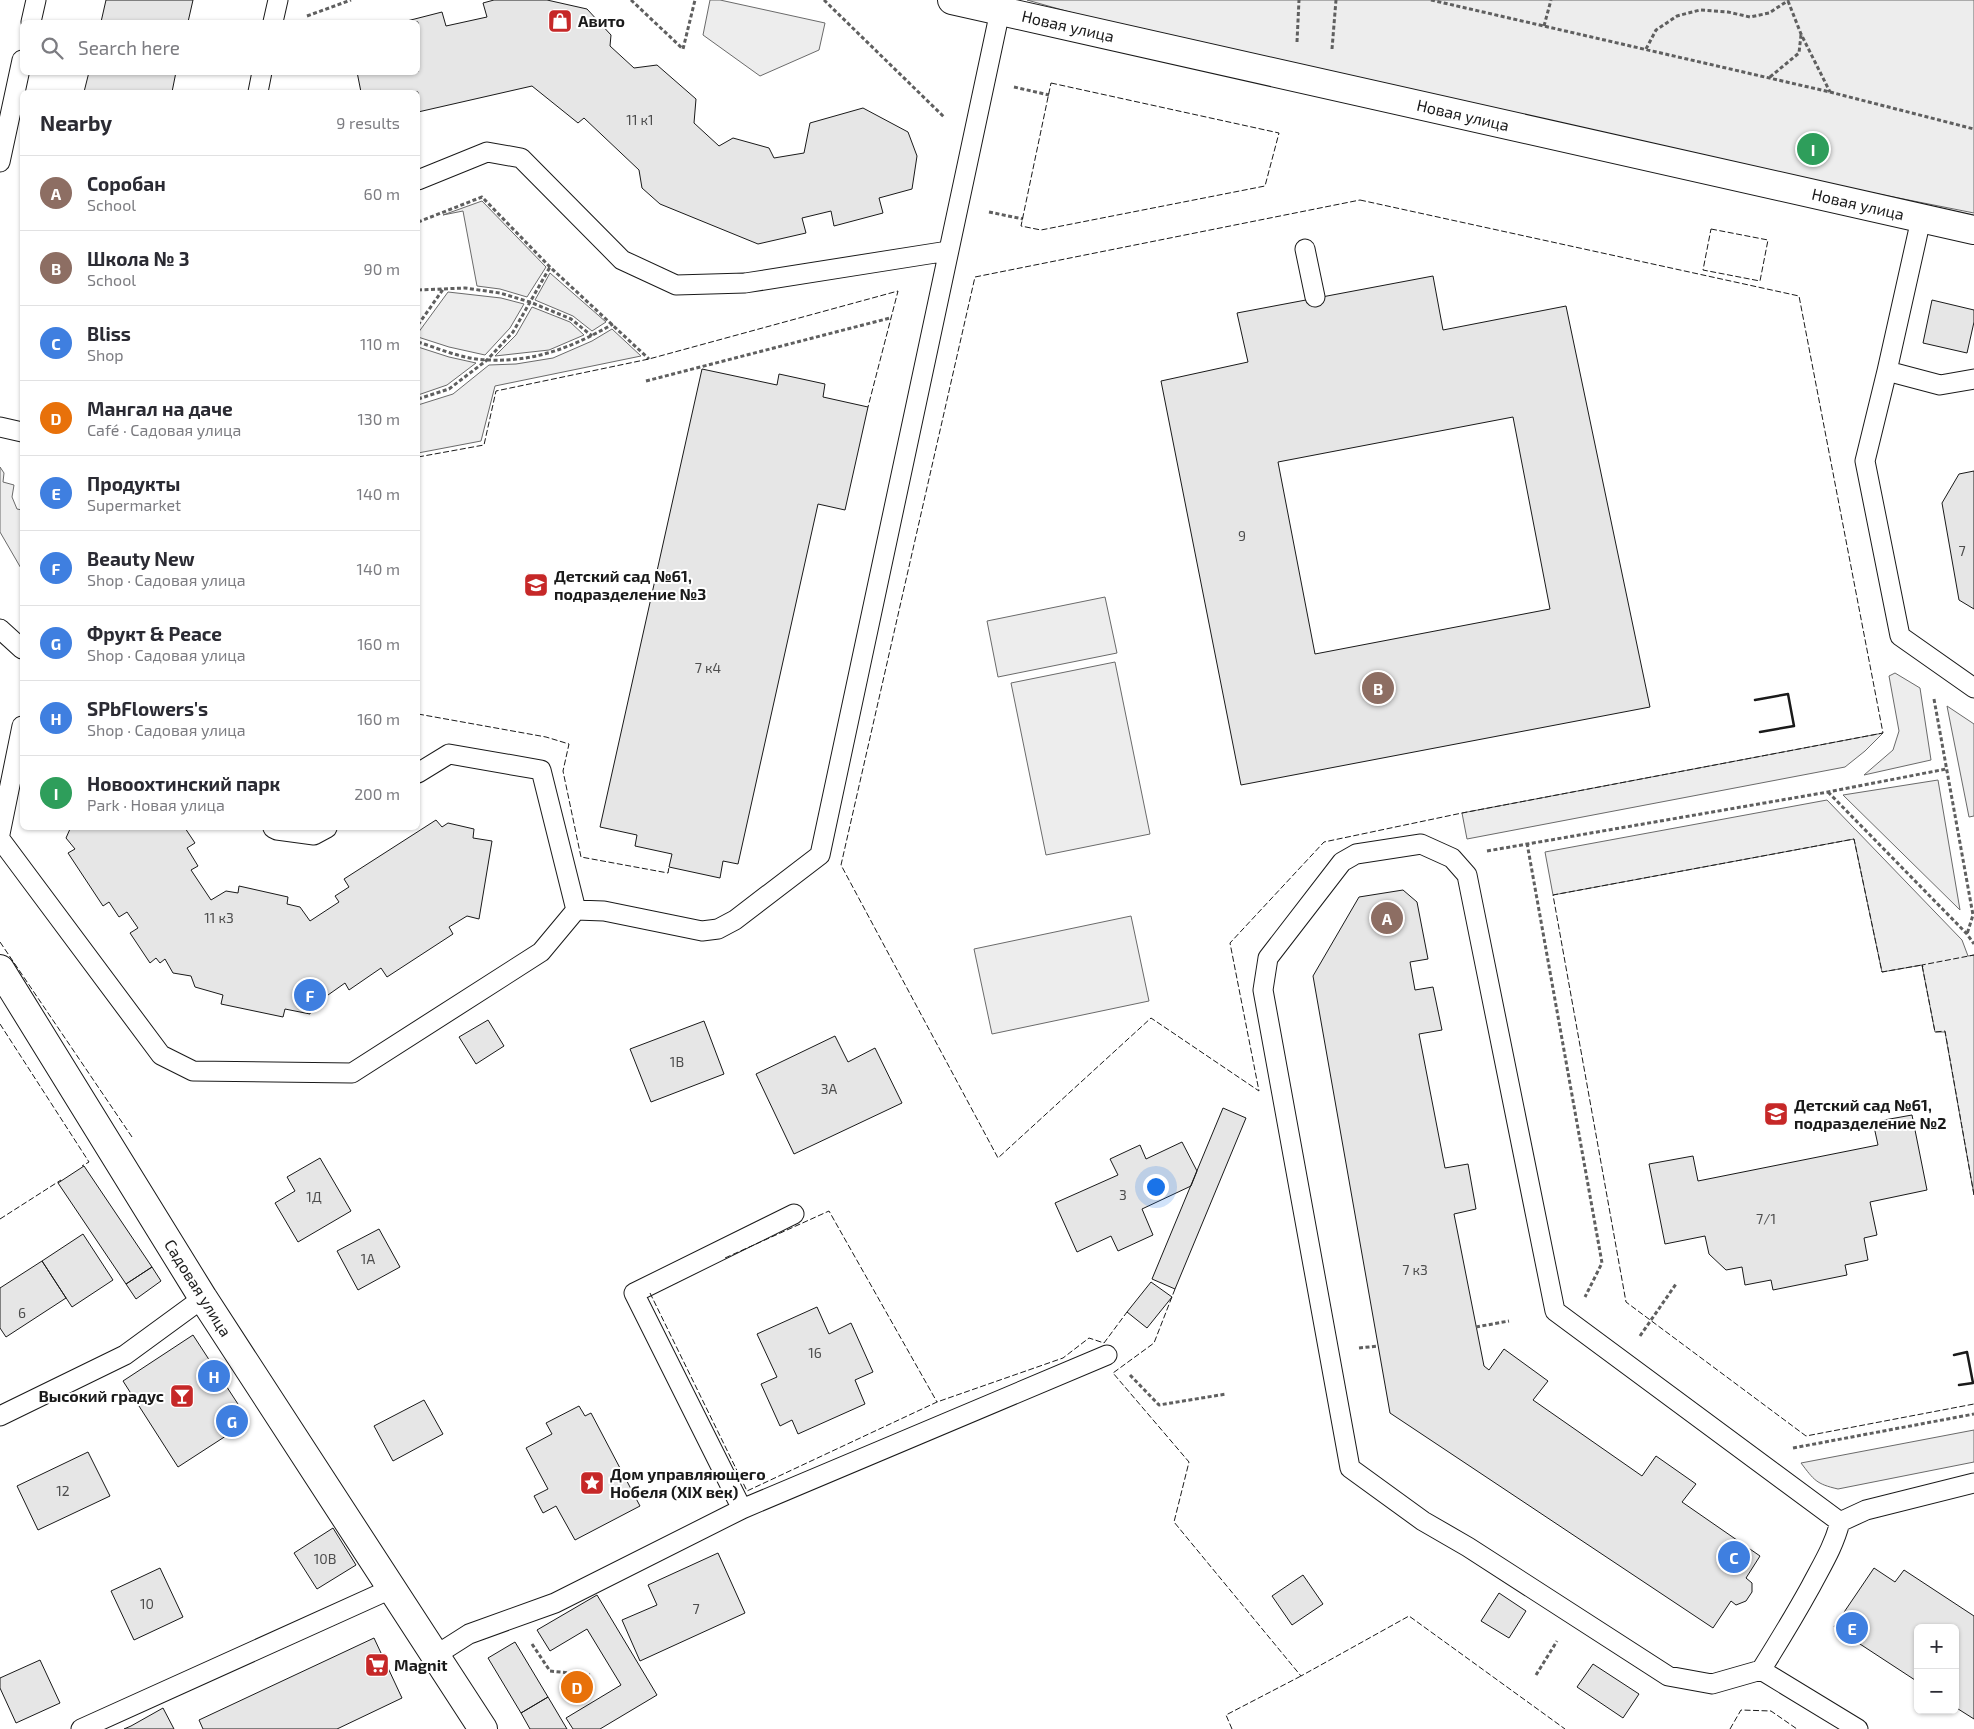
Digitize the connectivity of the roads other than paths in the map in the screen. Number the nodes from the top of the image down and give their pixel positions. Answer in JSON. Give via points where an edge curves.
{"nodes":[{"id":1,"x":36,"y":0,"type":"edge"},
{"id":2,"x":278,"y":0,"type":"edge"},
{"id":3,"x":952,"y":0,"type":"edge"},
{"id":4,"x":1000,"y":11,"type":"junction"},
{"id":5,"x":31,"y":20,"type":"edge"},
{"id":6,"x":273,"y":20,"type":"edge"},
{"id":7,"x":20,"y":66,"type":"edge"},
{"id":8,"x":261,"y":75,"type":"edge"},
{"id":9,"x":258,"y":90,"type":"edge"},
{"id":10,"x":6,"y":108,"type":"edge"},
{"id":11,"x":0,"y":162,"type":"edge"},
{"id":12,"x":420,"y":179,"type":"edge"},
{"id":13,"x":1922,"y":219,"type":"junction"},
{"id":14,"x":1974,"y":230,"type":"edge"},
{"id":15,"x":1305,"y":249,"type":"dead end"},
{"id":16,"x":948,"y":251,"type":"junction"},
{"id":17,"x":1315,"y":298,"type":"dead end"},
{"id":18,"x":1887,"y":371,"type":"junction"},
{"id":19,"x":1974,"y":379,"type":"edge"},
{"id":20,"x":0,"y":427,"type":"edge"},
{"id":21,"x":20,"y":432,"type":"edge"},
{"id":22,"x":0,"y":629,"type":"edge"},
{"id":23,"x":20,"y":647,"type":"edge"},
{"id":24,"x":1974,"y":688,"type":"edge"},
{"id":25,"x":20,"y":736,"type":"edge"},
{"id":26,"x":420,"y":772,"type":"edge"},
{"id":27,"x":277,"y":830,"type":"edge"},
{"id":28,"x":323,"y":830,"type":"edge"},
{"id":29,"x":0,"y":834,"type":"edge"},
{"id":30,"x":0,"y":839,"type":"edge"},
{"id":31,"x":576,"y":910,"type":"junction"},
{"id":32,"x":2,"y":976,"type":"edge"},
{"id":33,"x":794,"y":1214,"type":"dead end"},
{"id":34,"x":203,"y":1298,"type":"junction"},
{"id":35,"x":1107,"y":1355,"type":"road end"},
{"id":36,"x":0,"y":1416,"type":"edge"},
{"id":37,"x":1974,"y":1483,"type":"edge"},
{"id":38,"x":742,"y":1509,"type":"junction"},
{"id":39,"x":1840,"y":1522,"type":"junction"},
{"id":40,"x":392,"y":1588,"type":"junction"},
{"id":41,"x":436,"y":1655,"type":"junction"},
{"id":42,"x":1761,"y":1670,"type":"junction"},
{"id":43,"x":81,"y":1729,"type":"edge"},
{"id":44,"x":483,"y":1729,"type":"edge"},
{"id":45,"x":1858,"y":1729,"type":"edge"}],
"edges":[{"from":1,"to":5,"type":"lane"},
{"from":2,"to":6,"type":"lane"},
{"from":3,"to":4,"type":"street","name":"Новая улица"},
{"from":4,"to":13,"type":"street","name":"Новая улица"},
{"from":4,"to":16,"type":"lane"},
{"from":7,"to":10,"type":"lane"},
{"from":8,"to":9,"type":"lane"},
{"from":10,"to":11,"type":"lane"},
{"from":12,"to":16,"type":"lane","via":[[488,152],[521,158],[622,260],[676,284],[745,283]]},
{"from":13,"to":14,"type":"street","name":"Новая улица"},
{"from":13,"to":18,"type":"lane"},
{"from":15,"to":17,"type":"lane"},
{"from":16,"to":31,"type":"lane","via":[[820,855],[718,929],[702,931],[604,911]]},
{"from":18,"to":19,"type":"lane","via":[[1940,385]]},
{"from":18,"to":24,"type":"lane","via":[[1865,461],[1900,636]]},
{"from":20,"to":21,"type":"lane"},
{"from":22,"to":23,"type":"lane"},
{"from":25,"to":29,"type":"lane"},
{"from":26,"to":31,"type":"lane","via":[[449,754],[541,770]]},
{"from":27,"to":28,"type":"lane","via":[[314,835]]},
{"from":30,"to":31,"type":"lane","via":[[160,1055],[193,1071],[352,1073],[541,952]]},
{"from":32,"to":34,"type":"street","name":"Садовая улица"},
{"from":33,"to":38,"type":"lane","via":[[634,1293]]},
{"from":34,"to":36,"type":"lane","via":[[125,1355]]},
{"from":34,"to":40,"type":"street","name":"Садовая улица"},
{"from":35,"to":38,"type":"lane"},
{"from":37,"to":39,"type":"lane","via":[[1866,1510]]},
{"from":38,"to":41,"type":"lane","via":[[555,1603],[469,1634]]},
{"from":39,"to":42,"type":"lane","via":[[1826,1559]]},
{"from":39,"to":42,"type":"lane","via":[[1556,1311],[1467,875],[1452,858],[1422,844],[1356,854],[1342,862],[1268,958],[1263,990],[1350,1468],[1423,1521],[1468,1546],[1668,1676],[1712,1684]]},
{"from":40,"to":41,"type":"street","name":"Садовая улица"},
{"from":40,"to":43,"type":"lane"},
{"from":41,"to":44,"type":"street","name":"Садовая улица"},
{"from":42,"to":45,"type":"lane"}]}
